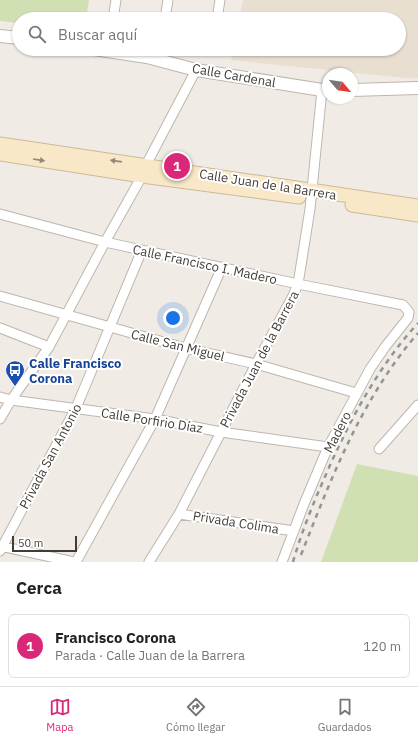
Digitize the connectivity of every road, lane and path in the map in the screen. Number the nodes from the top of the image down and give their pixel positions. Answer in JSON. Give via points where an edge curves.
{"nodes":[{"id":1,"x":116,"y":0,"type":"edge"},
{"id":2,"x":168,"y":0,"type":"edge"},
{"id":3,"x":220,"y":0,"type":"edge"},
{"id":4,"x":114,"y":12,"type":"edge"},
{"id":5,"x":166,"y":12,"type":"edge"},
{"id":6,"x":218,"y":12,"type":"edge"},
{"id":7,"x":0,"y":36,"type":"edge"},
{"id":8,"x":12,"y":37,"type":"edge"},
{"id":9,"x":147,"y":56,"type":"edge"},
{"id":10,"x":196,"y":70,"type":"junction"},
{"id":11,"x":418,"y":88,"type":"edge"},
{"id":12,"x":322,"y":90,"type":"edge"},
{"id":13,"x":358,"y":90,"type":"edge"},
{"id":14,"x":323,"y":104,"type":"edge"},
{"id":15,"x":3,"y":151,"type":"edge"},
{"id":16,"x":144,"y":171,"type":"junction"},
{"id":17,"x":311,"y":195,"type":"junction"},
{"id":18,"x":418,"y":206,"type":"edge"},
{"id":19,"x":0,"y":214,"type":"edge"},
{"id":20,"x":418,"y":215,"type":"edge"},
{"id":21,"x":105,"y":242,"type":"junction"},
{"id":22,"x":142,"y":250,"type":"junction"},
{"id":23,"x":222,"y":267,"type":"junction"},
{"id":24,"x":298,"y":284,"type":"junction"},
{"id":25,"x":0,"y":296,"type":"edge"},
{"id":26,"x":409,"y":312,"type":"joint"},
{"id":27,"x":67,"y":315,"type":"junction"},
{"id":28,"x":110,"y":327,"type":"junction"},
{"id":29,"x":0,"y":328,"type":"edge"},
{"id":30,"x":49,"y":347,"type":"junction"},
{"id":31,"x":185,"y":348,"type":"junction"},
{"id":32,"x":256,"y":364,"type":"junction"},
{"id":33,"x":356,"y":393,"type":"junction"},
{"id":34,"x":0,"y":397,"type":"edge"},
{"id":35,"x":11,"y":400,"type":"junction"},
{"id":36,"x":417,"y":407,"type":"edge"},
{"id":37,"x":76,"y":408,"type":"junction"},
{"id":38,"x":0,"y":419,"type":"edge"},
{"id":39,"x":155,"y":419,"type":"junction"},
{"id":40,"x":220,"y":432,"type":"junction"},
{"id":41,"x":328,"y":447,"type":"junction"},
{"id":42,"x":379,"y":449,"type":"dead end"},
{"id":43,"x":178,"y":514,"type":"junction"},
{"id":44,"x":294,"y":531,"type":"junction"},
{"id":45,"x":1,"y":547,"type":"edge"},
{"id":46,"x":75,"y":562,"type":"edge"},
{"id":47,"x":149,"y":562,"type":"edge"},
{"id":48,"x":282,"y":562,"type":"edge"}],
"edges":[{"from":1,"to":4,"type":"street"},
{"from":2,"to":5,"type":"street"},
{"from":3,"to":6,"type":"street"},
{"from":7,"to":8,"type":"street"},
{"from":9,"to":10,"type":"street","name":"Calle Cardenal"},
{"from":10,"to":12,"type":"street","name":"Calle Cardenal"},
{"from":10,"to":16,"type":"street"},
{"from":11,"to":13,"type":"street"},
{"from":14,"to":17,"type":"street","name":"Privada Juan de la Barrera"},
{"from":15,"to":16,"type":"main road","name":"Calle Juan de la Barrera"},
{"from":16,"to":17,"type":"main road","name":"Calle Juan de la Barrera"},
{"from":16,"to":21,"type":"street"},
{"from":17,"to":18,"type":"main road","name":"Calle Juan de la Barrera"},
{"from":17,"to":20,"type":"main road","name":"Calle Juan de la Barrera"},
{"from":17,"to":24,"type":"street","name":"Privada Juan de la Barrera"},
{"from":19,"to":21,"type":"street","name":"Calle Francisco I. Madero"},
{"from":21,"to":22,"type":"street","name":"Calle Francisco I. Madero"},
{"from":21,"to":27,"type":"street"},
{"from":22,"to":23,"type":"street","name":"Calle Francisco I. Madero"},
{"from":22,"to":28,"type":"street","name":"Privada San Antonio"},
{"from":23,"to":24,"type":"street","name":"Calle Francisco I. Madero"},
{"from":23,"to":31,"type":"street"},
{"from":24,"to":26,"type":"street","name":"Calle Francisco I. Madero","via":[[404,305]]},
{"from":24,"to":32,"type":"street","name":"Privada Juan de la Barrera","via":[[291,302]]},
{"from":25,"to":27,"type":"street","name":"Calle San Miguel"},
{"from":26,"to":33,"type":"street","name":"Madero","via":[[408,318],[385,347]]},
{"from":27,"to":28,"type":"street","name":"Calle San Miguel"},
{"from":27,"to":30,"type":"street"},
{"from":28,"to":31,"type":"street","name":"Calle San Miguel"},
{"from":28,"to":37,"type":"street","name":"Privada San Antonio"},
{"from":29,"to":30,"type":"street"},
{"from":30,"to":35,"type":"street"},
{"from":31,"to":32,"type":"street","name":"Calle San Miguel"},
{"from":31,"to":39,"type":"street"},
{"from":32,"to":33,"type":"street","name":"Calle San Miguel"},
{"from":32,"to":40,"type":"street","name":"Privada Juan de la Barrera"},
{"from":33,"to":41,"type":"street","name":"Madero"},
{"from":34,"to":35,"type":"street","name":"Calle Porfirio Díaz"},
{"from":35,"to":37,"type":"street","name":"Calle Porfirio Díaz"},
{"from":35,"to":38,"type":"street"},
{"from":36,"to":42,"type":"street"},
{"from":37,"to":39,"type":"street","name":"Calle Porfirio Díaz"},
{"from":37,"to":45,"type":"street","name":"Privada San Antonio"},
{"from":39,"to":40,"type":"street","name":"Calle Porfirio Díaz"},
{"from":39,"to":46,"type":"street"},
{"from":40,"to":41,"type":"street","name":"Calle Porfirio Díaz"},
{"from":40,"to":43,"type":"street","name":"Privada Juan de la Barrera"},
{"from":41,"to":44,"type":"street","name":"Madero"},
{"from":43,"to":44,"type":"street","name":"Privada Colima"},
{"from":43,"to":47,"type":"street","name":"Privada Juan de la Barrera"},
{"from":44,"to":48,"type":"street","name":"Madero"},
{"from":45,"to":46,"type":"street"}]}
